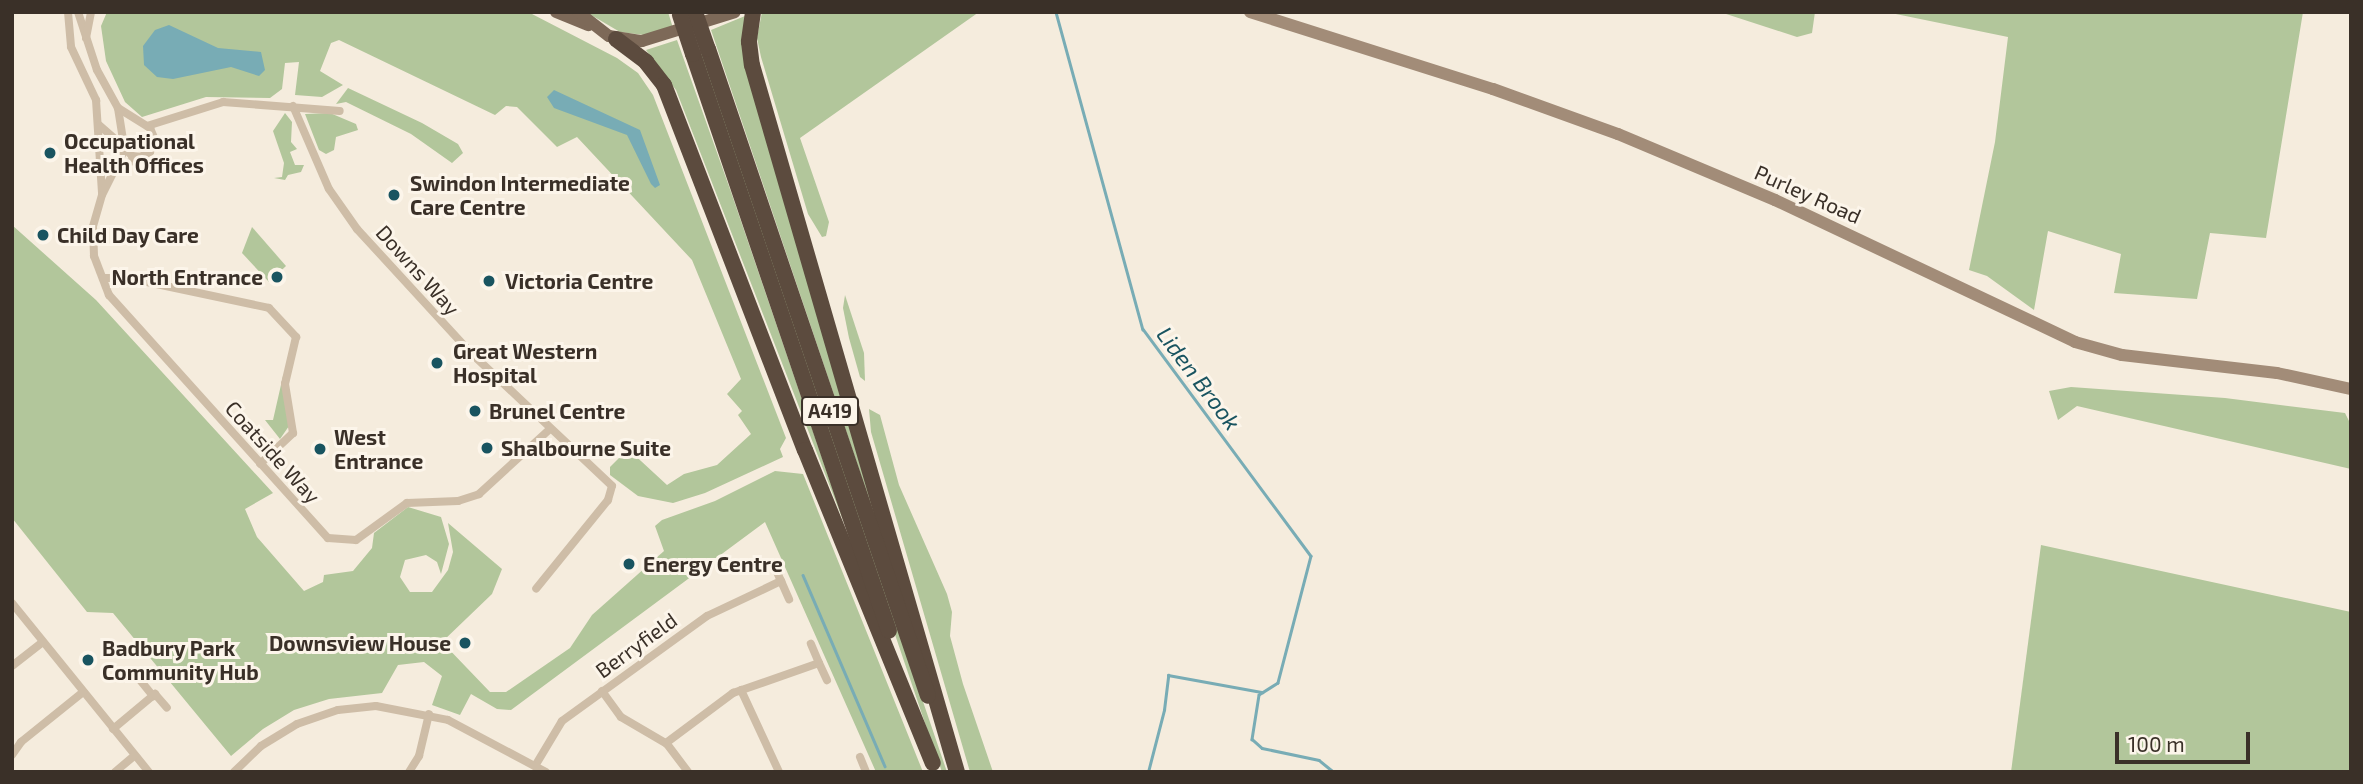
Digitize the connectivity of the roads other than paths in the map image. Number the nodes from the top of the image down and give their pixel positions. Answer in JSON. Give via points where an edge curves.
{"nodes":[{"id":1,"x":68,"y":12,"type":"edge"},
{"id":2,"x":78,"y":12,"type":"edge"},
{"id":3,"x":98,"y":12,"type":"edge"},
{"id":4,"x":556,"y":12,"type":"edge"},
{"id":5,"x":578,"y":12,"type":"edge"},
{"id":6,"x":735,"y":12,"type":"edge"},
{"id":7,"x":753,"y":12,"type":"edge"},
{"id":8,"x":1250,"y":12,"type":"edge"},
{"id":9,"x":685,"y":13,"type":"edge"},
{"id":10,"x":91,"y":16,"type":"edge"},
{"id":11,"x":589,"y":25,"type":"junction"},
{"id":12,"x":86,"y":38,"type":"junction"},
{"id":13,"x":617,"y":39,"type":"junction"},
{"id":14,"x":700,"y":51,"type":"junction"},
{"id":15,"x":293,"y":106,"type":"junction"},
{"id":16,"x":118,"y":108,"type":"junction"},
{"id":17,"x":340,"y":111,"type":"dead end"},
{"id":18,"x":172,"y":119,"type":"junction"},
{"id":19,"x":99,"y":125,"type":"junction"},
{"id":20,"x":144,"y":125,"type":"junction"},
{"id":21,"x":124,"y":134,"type":"junction"},
{"id":22,"x":155,"y":139,"type":"junction"},
{"id":23,"x":124,"y":148,"type":"junction"},
{"id":24,"x":142,"y":157,"type":"junction"},
{"id":25,"x":119,"y":168,"type":"junction"},
{"id":26,"x":102,"y":195,"type":"junction"},
{"id":27,"x":103,"y":278,"type":"junction"},
{"id":28,"x":2351,"y":389,"type":"edge"},
{"id":29,"x":550,"y":429,"type":"junction"},
{"id":30,"x":260,"y":464,"type":"junction"},
{"id":31,"x":773,"y":563,"type":"dead end"},
{"id":32,"x":781,"y":581,"type":"junction"},
{"id":33,"x":536,"y":589,"type":"dead end"},
{"id":34,"x":789,"y":599,"type":"dead end"},
{"id":35,"x":12,"y":603,"type":"edge"},
{"id":36,"x":43,"y":642,"type":"junction"},
{"id":37,"x":811,"y":644,"type":"dead end"},
{"id":38,"x":819,"y":663,"type":"junction"},
{"id":39,"x":12,"y":666,"type":"edge"},
{"id":40,"x":140,"y":680,"type":"dead end"},
{"id":41,"x":827,"y":680,"type":"dead end"},
{"id":42,"x":741,"y":690,"type":"junction"},
{"id":43,"x":602,"y":691,"type":"junction"},
{"id":44,"x":83,"y":692,"type":"junction"},
{"id":45,"x":153,"y":696,"type":"junction"},
{"id":46,"x":167,"y":708,"type":"dead end"},
{"id":47,"x":429,"y":714,"type":"junction"},
{"id":48,"x":113,"y":729,"type":"junction"},
{"id":49,"x":666,"y":743,"type":"junction"},
{"id":50,"x":12,"y":755,"type":"edge"},
{"id":51,"x":134,"y":756,"type":"junction"},
{"id":52,"x":860,"y":757,"type":"dead end"},
{"id":53,"x":535,"y":766,"type":"junction"},
{"id":54,"x":935,"y":767,"type":"edge"},
{"id":55,"x":115,"y":772,"type":"edge"},
{"id":56,"x":149,"y":772,"type":"edge"},
{"id":57,"x":234,"y":772,"type":"edge"},
{"id":58,"x":409,"y":772,"type":"edge"},
{"id":59,"x":546,"y":772,"type":"edge"},
{"id":60,"x":688,"y":772,"type":"edge"},
{"id":61,"x":779,"y":772,"type":"edge"},
{"id":62,"x":866,"y":772,"type":"edge"},
{"id":63,"x":956,"y":772,"type":"edge"}],
"edges":[{"from":1,"to":19,"type":"street","via":[[71,47],[94,92]]},
{"from":2,"to":12,"type":"street"},
{"from":3,"to":10,"type":"street"},
{"from":4,"to":11,"type":"main road"},
{"from":5,"to":11,"type":"main road"},
{"from":6,"to":13,"type":"main road","via":[[660,38]]},
{"from":7,"to":63,"type":"highway","number":"A419","via":[[752,65]]},
{"from":8,"to":28,"type":"main road","name":"Purley Road","via":[[1618,134],[1787,205],[2075,342],[2122,355],[2277,373]]},
{"from":9,"to":14,"type":"highway","number":"A419","bridge":true},
{"from":10,"to":12,"type":"street"},
{"from":11,"to":13,"type":"main road"},
{"from":12,"to":16,"type":"street"},
{"from":13,"to":54,"type":"highway","number":"A419","via":[[646,62],[664,85],[805,450]]},
{"from":14,"to":54,"type":"highway","number":"A419"},
{"from":14,"to":63,"type":"highway","number":"A419"},
{"from":15,"to":17,"type":"street"},
{"from":15,"to":18,"type":"street","via":[[223,102]]},
{"from":15,"to":29,"type":"street","name":"Downs Way","via":[[320,172],[346,216],[453,335]]},
{"from":16,"to":20,"type":"street"},
{"from":16,"to":21,"type":"street"},
{"from":18,"to":20,"type":"street"},
{"from":18,"to":22,"type":"street"},
{"from":19,"to":23,"type":"street"},
{"from":19,"to":26,"type":"street"},
{"from":20,"to":21,"type":"street","via":[[130,127]]},
{"from":20,"to":22,"type":"street"},
{"from":21,"to":23,"type":"street"},
{"from":22,"to":24,"type":"street","via":[[150,152]]},
{"from":23,"to":24,"type":"street"},
{"from":23,"to":25,"type":"street","name":"Coatside Way"},
{"from":24,"to":25,"type":"street"},
{"from":25,"to":26,"type":"street","name":"Coatside Way"},
{"from":26,"to":27,"type":"street","name":"Coatside Way","via":[[93,234],[96,264]]},
{"from":27,"to":30,"type":"street","name":"Coatside Way","via":[[113,300]]},
{"from":27,"to":30,"type":"street","via":[[128,278],[269,308],[296,337],[285,384],[294,430]]},
{"from":29,"to":30,"type":"street","name":"Coatside Way","via":[[479,494],[458,501],[400,506],[350,542],[324,535]]},
{"from":29,"to":33,"type":"street","name":"Downs Way","via":[[599,470],[612,490]]},
{"from":31,"to":32,"type":"street"},
{"from":32,"to":34,"type":"street"},
{"from":32,"to":43,"type":"street","name":"Berryfield","via":[[706,616]]},
{"from":35,"to":36,"type":"street"},
{"from":36,"to":39,"type":"street"},
{"from":36,"to":44,"type":"street"},
{"from":37,"to":38,"type":"street"},
{"from":38,"to":41,"type":"street"},
{"from":38,"to":42,"type":"street"},
{"from":40,"to":45,"type":"street"},
{"from":42,"to":49,"type":"street"},
{"from":42,"to":61,"type":"street"},
{"from":43,"to":49,"type":"street","via":[[621,717]]},
{"from":43,"to":53,"type":"street","name":"Berryfield","via":[[556,727]]},
{"from":44,"to":48,"type":"street"},
{"from":44,"to":50,"type":"street","via":[[21,742]]},
{"from":45,"to":46,"type":"street"},
{"from":45,"to":48,"type":"street"},
{"from":47,"to":53,"type":"street"},
{"from":47,"to":57,"type":"street","via":[[376,706],[326,713],[282,731]]},
{"from":47,"to":58,"type":"street","via":[[419,756]]},
{"from":48,"to":51,"type":"street"},
{"from":49,"to":60,"type":"street"},
{"from":51,"to":55,"type":"street"},
{"from":51,"to":56,"type":"street"},
{"from":52,"to":62,"type":"street"},
{"from":53,"to":59,"type":"street"}]}
